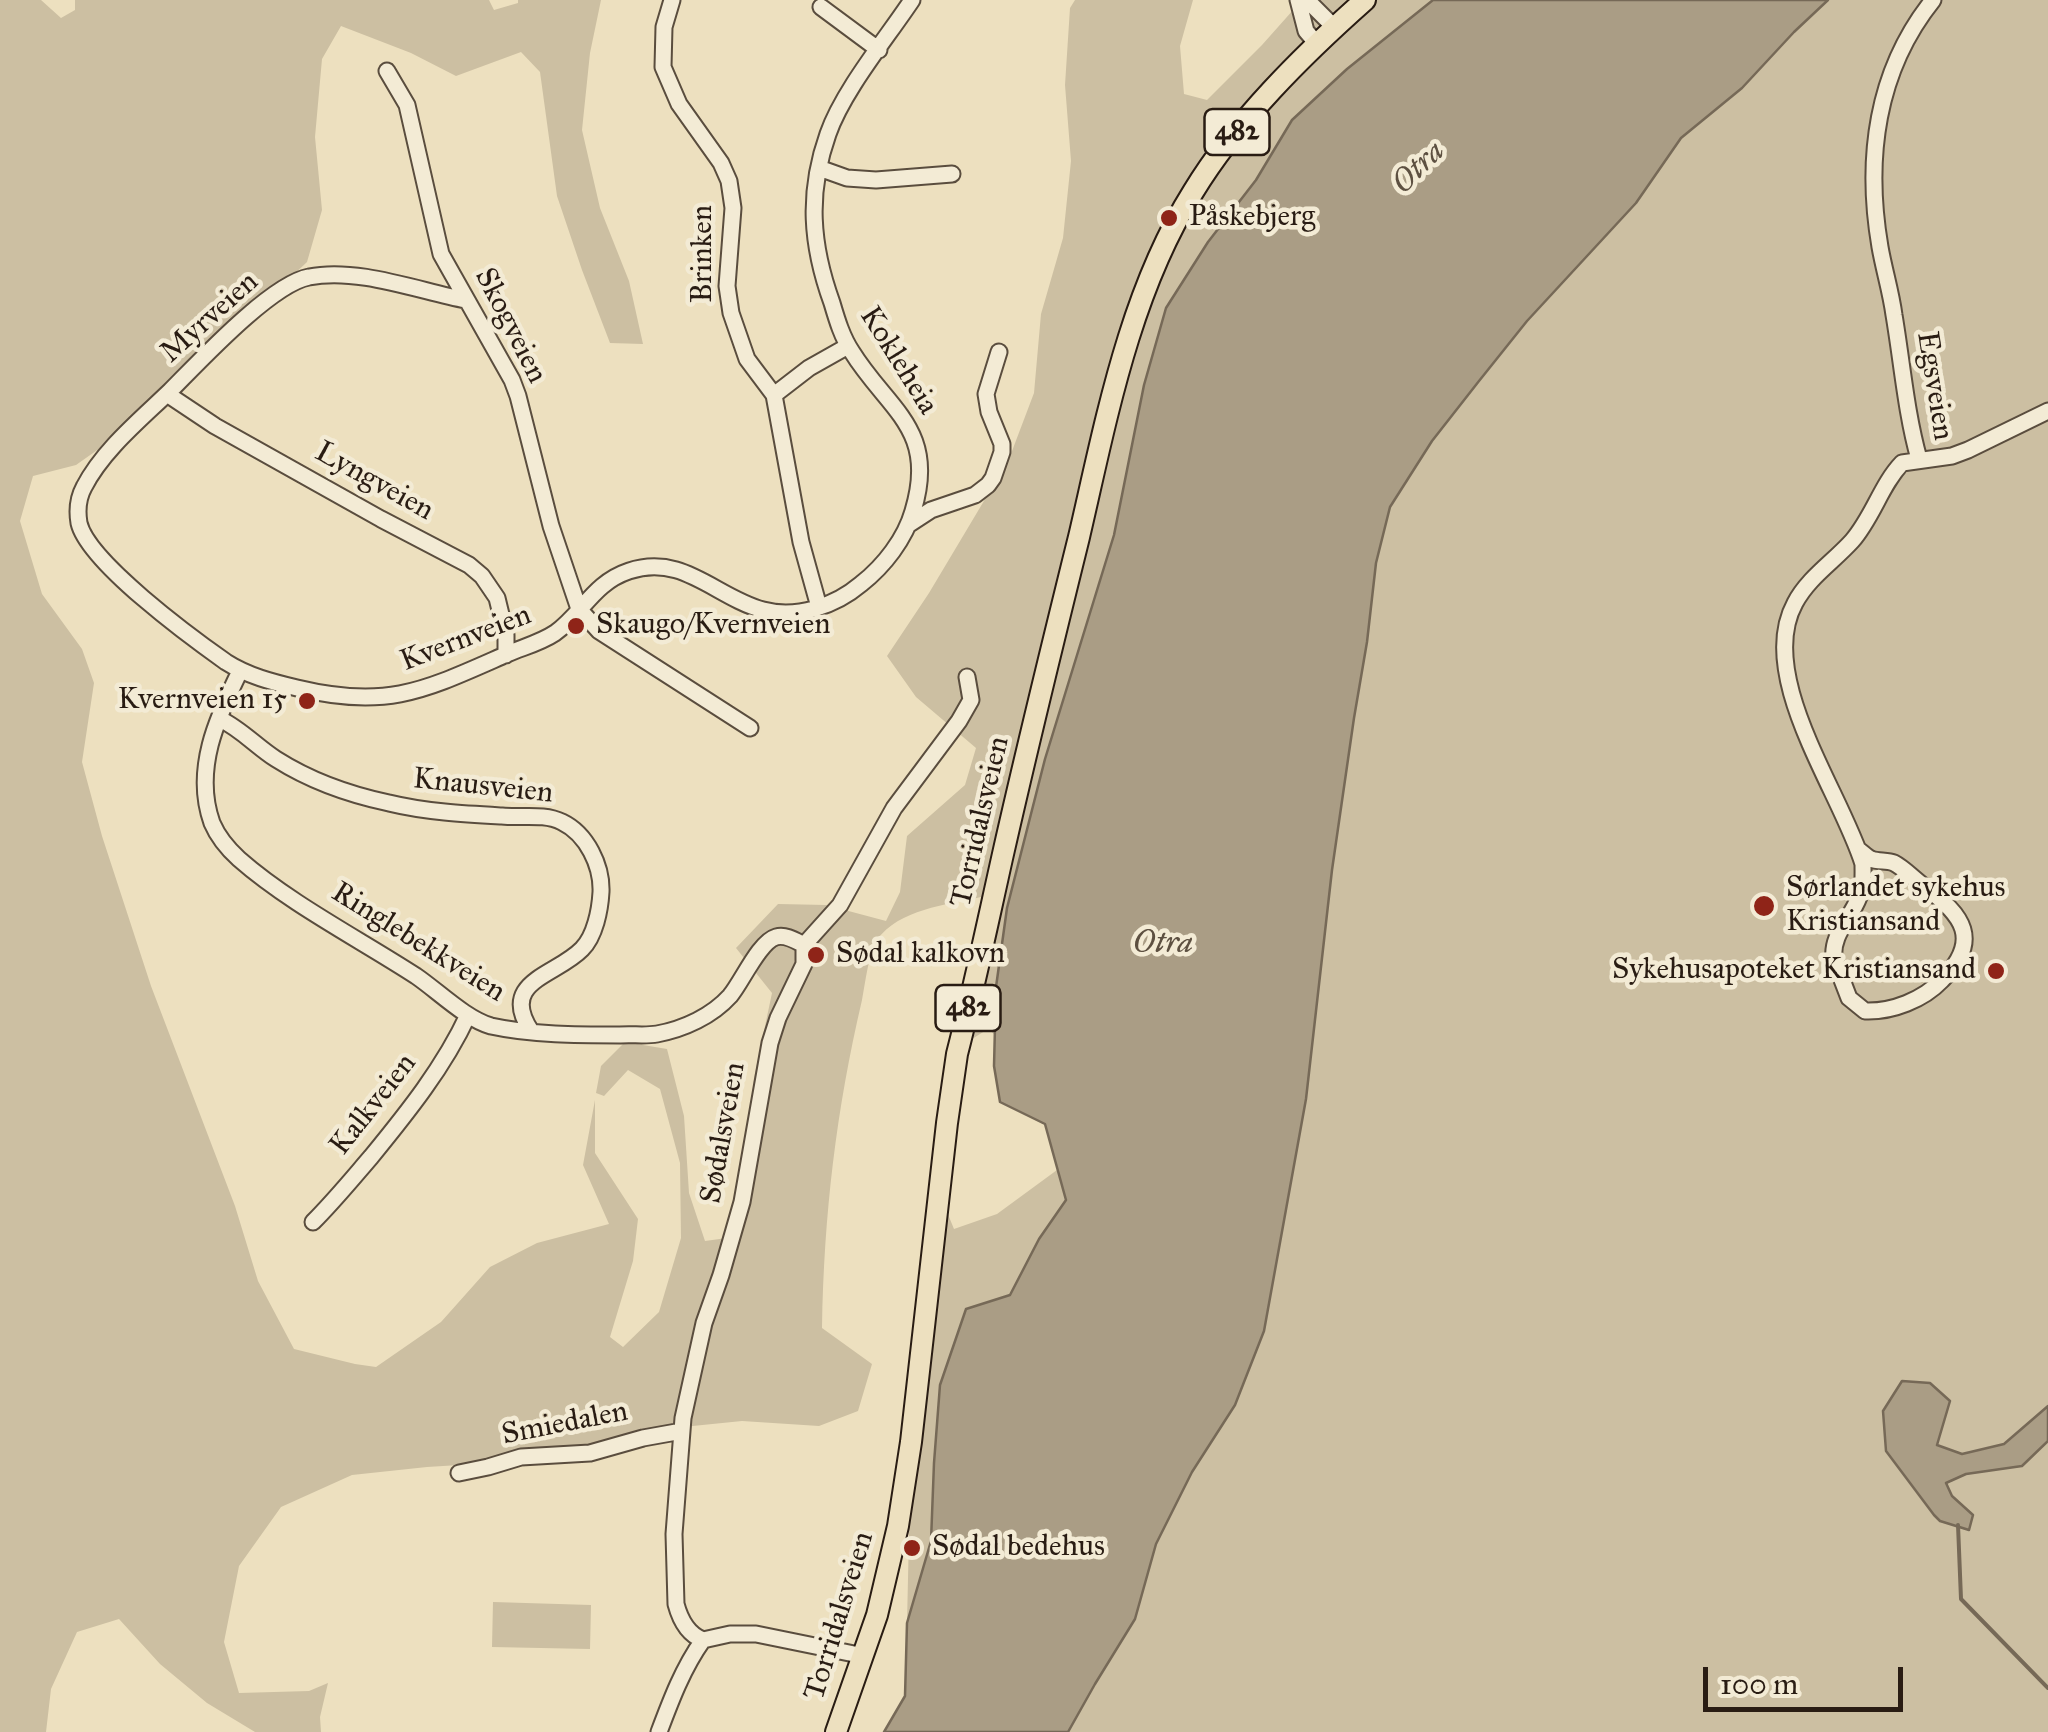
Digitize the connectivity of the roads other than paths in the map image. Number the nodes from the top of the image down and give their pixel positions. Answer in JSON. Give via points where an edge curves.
{"nodes":[{"id":1,"x":672,"y":0,"type":"edge"},
{"id":2,"x":912,"y":0,"type":"edge"},
{"id":3,"x":1298,"y":0,"type":"edge"},
{"id":4,"x":1307,"y":0,"type":"edge"},
{"id":5,"x":1365,"y":0,"type":"edge"},
{"id":6,"x":1933,"y":0,"type":"edge"},
{"id":7,"x":821,"y":7,"type":"dead end"},
{"id":8,"x":1335,"y":28,"type":"junction"},
{"id":9,"x":1318,"y":44,"type":"junction"},
{"id":10,"x":879,"y":50,"type":"junction"},
{"id":11,"x":388,"y":70,"type":"dead end"},
{"id":12,"x":819,"y":168,"type":"junction"},
{"id":13,"x":952,"y":174,"type":"dead end"},
{"id":14,"x":466,"y":300,"type":"junction"},
{"id":15,"x":848,"y":346,"type":"junction"},
{"id":16,"x":999,"y":352,"type":"dead end"},
{"id":17,"x":167,"y":394,"type":"junction"},
{"id":18,"x":774,"y":396,"type":"junction"},
{"id":19,"x":2048,"y":411,"type":"edge"},
{"id":20,"x":1920,"y":459,"type":"junction"},
{"id":21,"x":908,"y":525,"type":"junction"},
{"id":22,"x":819,"y":607,"type":"junction"},
{"id":23,"x":579,"y":609,"type":"junction"},
{"id":24,"x":506,"y":654,"type":"junction"},
{"id":25,"x":240,"y":671,"type":"junction"},
{"id":26,"x":966,"y":677,"type":"dead end"},
{"id":27,"x":220,"y":720,"type":"junction"},
{"id":28,"x":750,"y":728,"type":"dead end"},
{"id":29,"x":1859,"y":850,"type":"junction"},
{"id":30,"x":804,"y":945,"type":"junction"},
{"id":31,"x":468,"y":1014,"type":"junction"},
{"id":32,"x":532,"y":1031,"type":"junction"},
{"id":33,"x":313,"y":1222,"type":"dead end"},
{"id":34,"x":682,"y":1430,"type":"junction"},
{"id":35,"x":458,"y":1472,"type":"dead end"},
{"id":36,"x":702,"y":1640,"type":"junction"},
{"id":37,"x":864,"y":1656,"type":"junction"},
{"id":38,"x":659,"y":1732,"type":"edge"},
{"id":39,"x":836,"y":1732,"type":"edge"}],
"edges":[{"from":1,"to":18,"type":"street","name":"Brinken","via":[[664,67],[679,104],[729,181],[730,313],[747,359]]},
{"from":2,"to":10,"type":"street","name":"Kokleheia"},
{"from":3,"to":9,"type":"street","via":[[1306,32]]},
{"from":4,"to":8,"type":"street"},
{"from":5,"to":8,"type":"main road","name":"Torridalsveien","number":"482"},
{"from":6,"to":20,"type":"street","name":"Egsveien","via":[[1895,61],[1874,155],[1880,247]]},
{"from":7,"to":10,"type":"street"},
{"from":8,"to":9,"type":"main road","name":"Torridalsveien","number":"482"},
{"from":9,"to":37,"type":"main road","name":"Torridalsveien","number":"482","via":[[1253,112],[1192,192],[1143,298],[1112,396],[957,1054],[902,1501]]},
{"from":10,"to":12,"type":"street","name":"Kokleheia","via":[[834,120]]},
{"from":11,"to":14,"type":"street","name":"Skogveien","via":[[407,105],[441,254]]},
{"from":12,"to":13,"type":"street","via":[[876,180]]},
{"from":12,"to":15,"type":"street","name":"Kokleheia","via":[[815,243]]},
{"from":14,"to":17,"type":"street","name":"Myrveien","via":[[340,275],[301,279],[235,327]]},
{"from":14,"to":23,"type":"street","name":"Skogveien","via":[[518,396]]},
{"from":15,"to":18,"type":"street"},
{"from":15,"to":21,"type":"street","name":"Kokleheia","via":[[911,430],[919,479]]},
{"from":16,"to":21,"type":"street","name":"Kokleheia","via":[[986,394],[1002,444],[993,478],[975,495]]},
{"from":17,"to":24,"type":"street","name":"Lyngveien","via":[[468,565],[497,598]]},
{"from":17,"to":25,"type":"street","name":"Kvernveien","via":[[90,476],[78,504],[80,527],[92,548],[145,600]]},
{"from":18,"to":22,"type":"street","name":"Brinken"},
{"from":19,"to":20,"type":"street","via":[[1968,450]]},
{"from":20,"to":29,"type":"street","name":"Egsveien","via":[[1897,468],[1862,528],[1805,588],[1784,638],[1796,710]]},
{"from":21,"to":22,"type":"street","name":"Kokleheia","via":[[865,581]]},
{"from":22,"to":23,"type":"street","name":"Kokleheia","via":[[764,610],[656,566],[604,583]]},
{"from":23,"to":24,"type":"street","name":"Kvernveien","via":[[548,638]]},
{"from":23,"to":28,"type":"street","via":[[600,631]]},
{"from":24,"to":25,"type":"street","name":"Kvernveien","via":[[448,681],[383,697],[337,697]]},
{"from":25,"to":27,"type":"street","name":"Ringlebekkveien"},
{"from":26,"to":30,"type":"street","name":"Sødalsveien","via":[[971,700],[959,721],[894,808],[840,905]]},
{"from":27,"to":31,"type":"street","name":"Ringlebekkveien","via":[[204,772],[210,818],[226,846]]},
{"from":27,"to":32,"type":"street","name":"Knausveien","via":[[284,764],[367,798],[435,811],[553,818],[574,830],[598,871],[598,913],[581,950],[525,992],[522,1013]]},
{"from":29,"to":29,"type":"street","name":"Egsveien","via":[[1864,884],[1833,953],[1849,998],[1865,1012],[1880,1012],[1940,982],[1961,956],[1963,925],[1892,862]]},
{"from":30,"to":32,"type":"street","name":"Ringlebekkveien","via":[[785,936],[769,940],[722,1004],[673,1030]]},
{"from":30,"to":34,"type":"street","name":"Sødalsveien","via":[[804,964],[764,1064],[742,1202],[704,1323]]},
{"from":31,"to":32,"type":"street","name":"Ringlebekkveien","via":[[490,1026]]},
{"from":31,"to":33,"type":"street","name":"Kalkveien","via":[[402,1121]]},
{"from":34,"to":35,"type":"street","name":"Smiedalen","via":[[590,1453],[521,1457]]},
{"from":34,"to":36,"type":"street","name":"Sødalsveien","via":[[676,1604],[692,1635]]},
{"from":36,"to":37,"type":"street","via":[[756,1634]]},
{"from":36,"to":38,"type":"street"},
{"from":37,"to":39,"type":"main road","name":"Torridalsveien","number":"482"}]}
